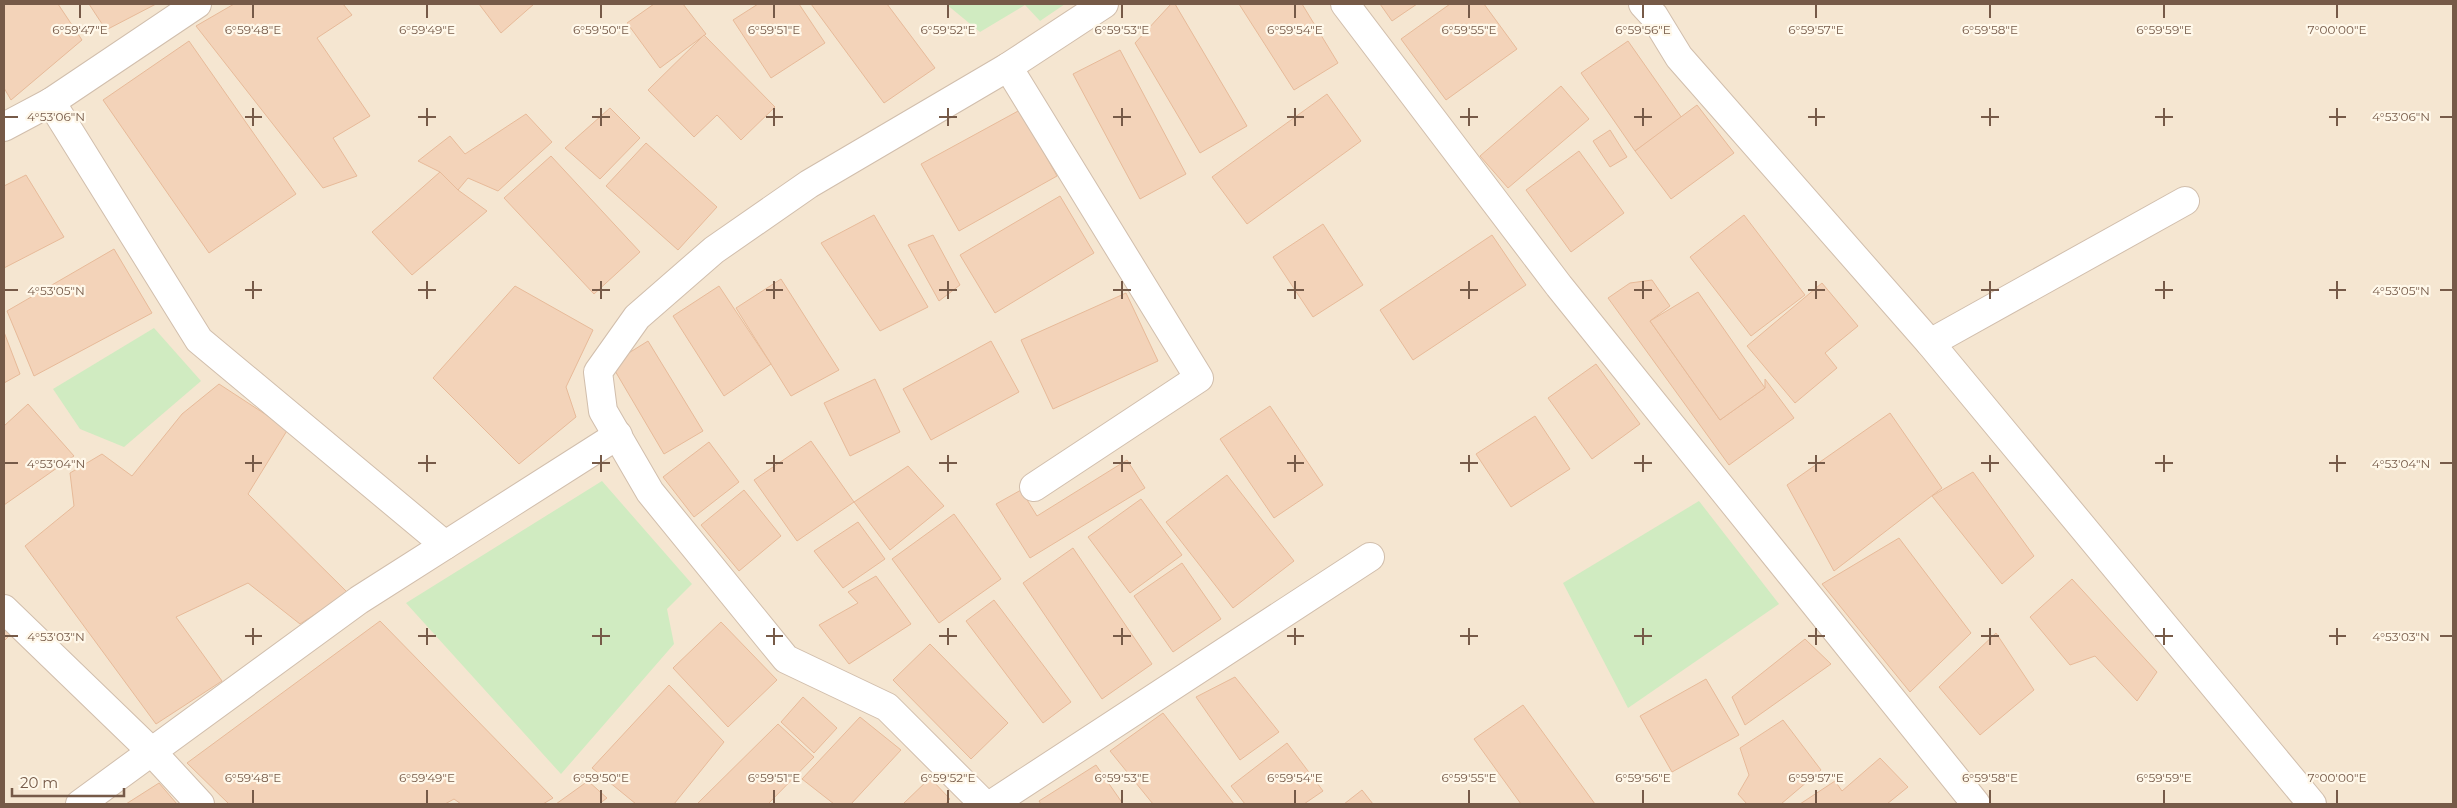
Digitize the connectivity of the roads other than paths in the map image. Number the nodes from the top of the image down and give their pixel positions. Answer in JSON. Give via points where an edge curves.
{"nodes":[{"id":1,"x":197,"y":4,"type":"edge"},
{"id":2,"x":1104,"y":4,"type":"edge"},
{"id":3,"x":1345,"y":4,"type":"edge"},
{"id":4,"x":1655,"y":8,"type":"edge"},
{"id":5,"x":1008,"y":67,"type":"junction"},
{"id":6,"x":50,"y":102,"type":"junction"},
{"id":7,"x":4,"y":127,"type":"edge"},
{"id":8,"x":2185,"y":200,"type":"dead end"},
{"id":9,"x":1930,"y":343,"type":"junction"},
{"id":10,"x":618,"y":436,"type":"junction"},
{"id":11,"x":1034,"y":487,"type":"dead end"},
{"id":12,"x":445,"y":545,"type":"junction"},
{"id":13,"x":1370,"y":557,"type":"dead end"},
{"id":14,"x":4,"y":609,"type":"edge"},
{"id":15,"x":152,"y":752,"type":"junction"},
{"id":16,"x":80,"y":804,"type":"edge"},
{"id":17,"x":200,"y":804,"type":"edge"},
{"id":18,"x":984,"y":804,"type":"edge"},
{"id":19,"x":992,"y":804,"type":"edge"},
{"id":20,"x":1976,"y":804,"type":"edge"},
{"id":21,"x":2312,"y":804,"type":"edge"}],
"edges":[{"from":1,"to":6,"type":"street"},
{"from":2,"to":5,"type":"street"},
{"from":3,"to":20,"type":"street","via":[[1559,286]]},
{"from":4,"to":9,"type":"street","via":[[1679,57]]},
{"from":5,"to":10,"type":"street","via":[[810,184],[714,250],[637,317],[598,372],[603,410]]},
{"from":5,"to":11,"type":"street","via":[[1199,378]]},
{"from":6,"to":7,"type":"street"},
{"from":6,"to":12,"type":"street","via":[[199,340]]},
{"from":8,"to":9,"type":"street"},
{"from":9,"to":21,"type":"street"},
{"from":10,"to":12,"type":"street"},
{"from":10,"to":18,"type":"street","via":[[650,492],[786,659],[887,707]]},
{"from":12,"to":15,"type":"street","via":[[359,600]]},
{"from":13,"to":19,"type":"street"},
{"from":14,"to":15,"type":"street"},
{"from":15,"to":16,"type":"street"},
{"from":15,"to":17,"type":"street"}]}
